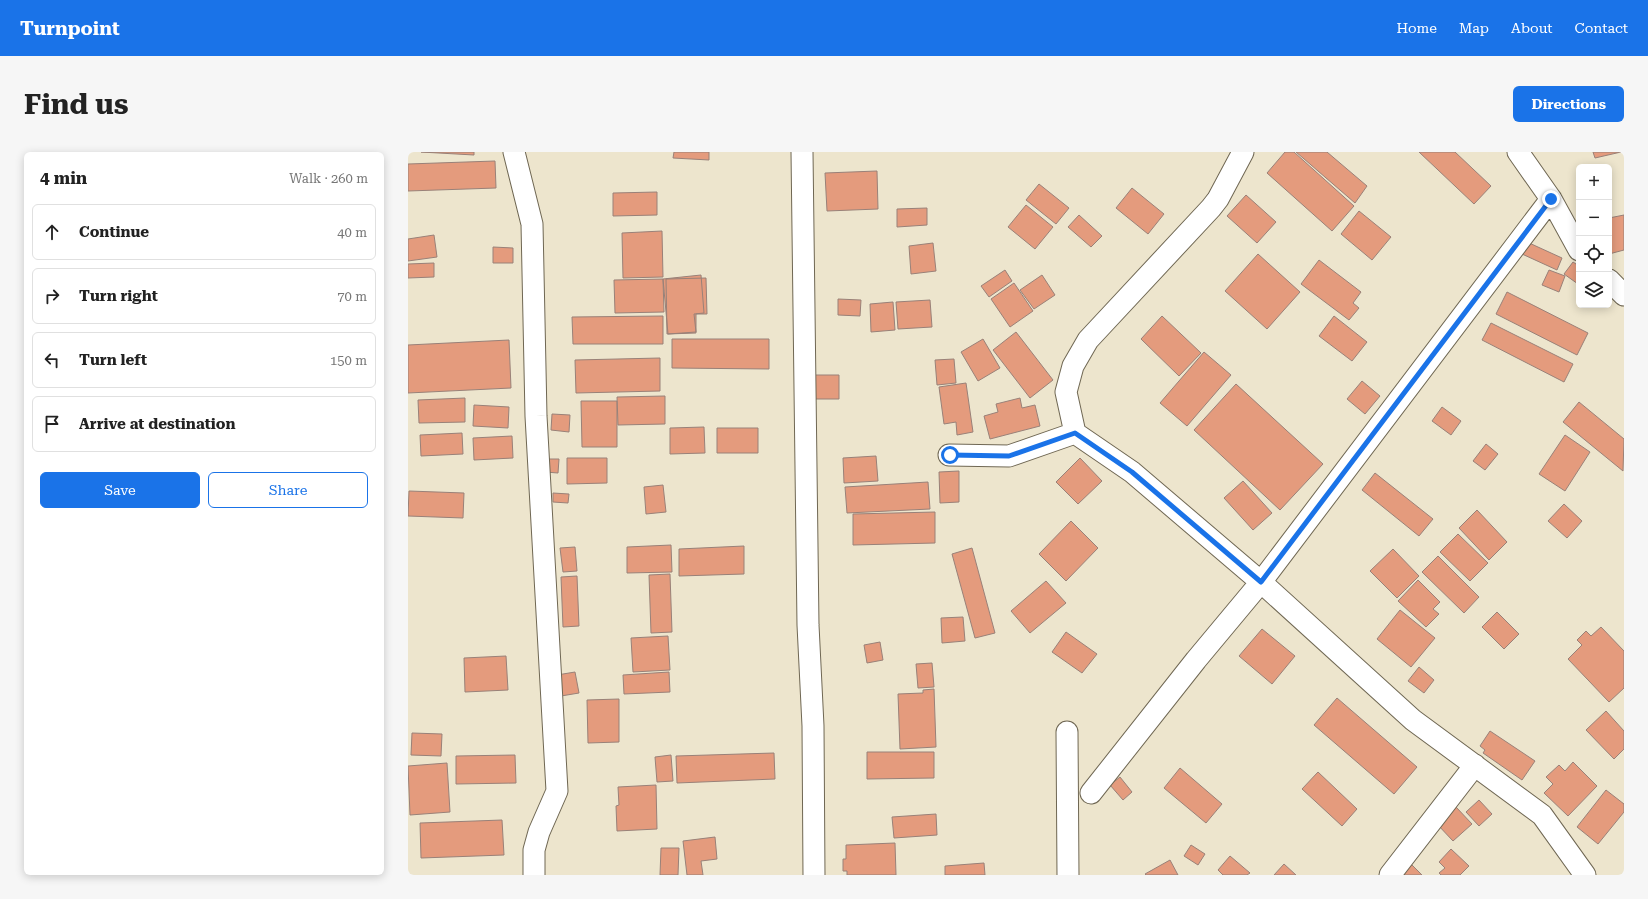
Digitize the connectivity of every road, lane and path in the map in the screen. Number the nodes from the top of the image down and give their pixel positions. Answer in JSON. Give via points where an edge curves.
{"nodes":[{"id":1,"x":514,"y":152,"type":"edge"},
{"id":2,"x":802,"y":152,"type":"edge"},
{"id":3,"x":1243,"y":152,"type":"edge"},
{"id":4,"x":1518,"y":152,"type":"edge"},
{"id":5,"x":1551,"y":199,"type":"junction"},
{"id":6,"x":1576,"y":245,"type":"edge"},
{"id":7,"x":1612,"y":283,"type":"edge"},
{"id":8,"x":1624,"y":296,"type":"edge"},
{"id":9,"x":1075,"y":433,"type":"junction"},
{"id":10,"x":950,"y":455,"type":"dead end"},
{"id":11,"x":1261,"y":582,"type":"junction"},
{"id":12,"x":1067,"y":732,"type":"dead end"},
{"id":13,"x":1475,"y":766,"type":"junction"},
{"id":14,"x":1091,"y":792,"type":"dead end"},
{"id":15,"x":534,"y":875,"type":"edge"},
{"id":16,"x":814,"y":875,"type":"edge"},
{"id":17,"x":1068,"y":875,"type":"edge"},
{"id":18,"x":1390,"y":875,"type":"edge"},
{"id":19,"x":1585,"y":875,"type":"edge"}],
"edges":[{"from":1,"to":15,"type":"street","via":[[532,224],[536,416],[557,791],[534,850]]},
{"from":2,"to":16,"type":"street"},
{"from":3,"to":9,"type":"street","via":[[1211,208],[1088,340],[1073,366],[1066,392]]},
{"from":4,"to":5,"type":"street"},
{"from":5,"to":6,"type":"street"},
{"from":5,"to":11,"type":"street"},
{"from":7,"to":8,"type":"street"},
{"from":9,"to":10,"type":"street","via":[[1009,456]]},
{"from":9,"to":11,"type":"street","via":[[1132,472]]},
{"from":11,"to":13,"type":"street","via":[[1413,720]]},
{"from":11,"to":14,"type":"street"},
{"from":12,"to":17,"type":"street"},
{"from":13,"to":18,"type":"street"},
{"from":13,"to":19,"type":"street","via":[[1542,815]]}]}
